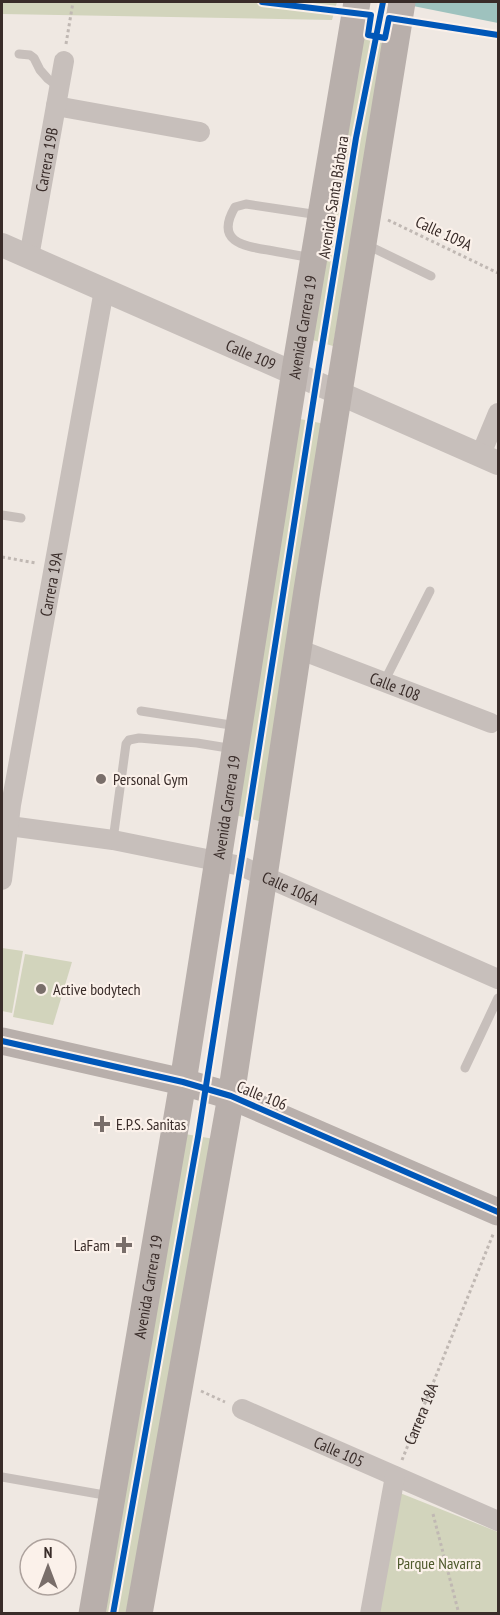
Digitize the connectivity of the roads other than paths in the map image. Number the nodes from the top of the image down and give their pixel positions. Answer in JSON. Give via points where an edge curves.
{"nodes":[{"id":1,"x":357,"y":3,"type":"edge"},
{"id":2,"x":402,"y":4,"type":"edge"},
{"id":3,"x":19,"y":54,"type":"dead end"},
{"id":4,"x":64,"y":61,"type":"road end"},
{"id":5,"x":58,"y":97,"type":"junction"},
{"id":6,"x":200,"y":132,"type":"dead end"},
{"id":7,"x":321,"y":215,"type":"junction"},
{"id":8,"x":363,"y":243,"type":"junction"},
{"id":9,"x":2,"y":245,"type":"edge"},
{"id":10,"x":29,"y":257,"type":"junction"},
{"id":11,"x":314,"y":258,"type":"junction"},
{"id":12,"x":431,"y":276,"type":"dead end"},
{"id":13,"x":104,"y":290,"type":"junction"},
{"id":14,"x":295,"y":372,"type":"junction"},
{"id":15,"x":338,"y":392,"type":"junction"},
{"id":16,"x":498,"y":413,"type":"edge"},
{"id":17,"x":490,"y":459,"type":"edge"},
{"id":18,"x":2,"y":515,"type":"edge"},
{"id":19,"x":21,"y":518,"type":"dead end"},
{"id":20,"x":430,"y":591,"type":"dead end"},
{"id":21,"x":298,"y":649,"type":"junction"},
{"id":22,"x":384,"y":682,"type":"junction"},
{"id":23,"x":141,"y":711,"type":"dead end"},
{"id":24,"x":491,"y":723,"type":"dead end"},
{"id":25,"x":238,"y":738,"type":"junction"},
{"id":26,"x":5,"y":825,"type":"edge"},
{"id":27,"x":113,"y":840,"type":"junction"},
{"id":28,"x":218,"y":862,"type":"junction"},
{"id":29,"x":263,"y":875,"type":"junction"},
{"id":30,"x":2,"y":880,"type":"edge"},
{"id":31,"x":498,"y":979,"type":"edge"},
{"id":32,"x":498,"y":998,"type":"edge"},
{"id":33,"x":2,"y":1041,"type":"edge"},
{"id":34,"x":465,"y":1068,"type":"dead end"},
{"id":35,"x":183,"y":1082,"type":"junction"},
{"id":36,"x":231,"y":1096,"type":"junction"},
{"id":37,"x":497,"y":1220,"type":"edge"},
{"id":38,"x":242,"y":1409,"type":"road end"},
{"id":39,"x":395,"y":1476,"type":"junction"},
{"id":40,"x":2,"y":1477,"type":"edge"},
{"id":41,"x":112,"y":1496,"type":"junction"},
{"id":42,"x":498,"y":1521,"type":"edge"},
{"id":43,"x":92,"y":1614,"type":"edge"},
{"id":44,"x":139,"y":1614,"type":"edge"},
{"id":45,"x":370,"y":1614,"type":"edge"}],
"edges":[{"from":1,"to":7,"type":"main road","name":"Avenida Carrera 19"},
{"from":2,"to":8,"type":"main road"},
{"from":3,"to":5,"type":"lane","via":[[34,58]]},
{"from":4,"to":5,"type":"street","name":"Carrera 19B"},
{"from":5,"to":6,"type":"street"},
{"from":5,"to":10,"type":"street","name":"Carrera 19B"},
{"from":7,"to":11,"type":"main road","name":"Avenida Carrera 19"},
{"from":7,"to":11,"type":"lane","via":[[246,204],[235,207],[227,228],[232,239],[242,246]]},
{"from":8,"to":12,"type":"lane"},
{"from":8,"to":15,"type":"main road"},
{"from":9,"to":10,"type":"street","name":"Calle 109"},
{"from":10,"to":13,"type":"street","name":"Calle 109"},
{"from":11,"to":14,"type":"main road","name":"Avenida Carrera 19"},
{"from":13,"to":14,"type":"street","name":"Calle 109"},
{"from":13,"to":26,"type":"street","name":"Carrera 19A"},
{"from":14,"to":15,"type":"street","name":"Calle 109"},
{"from":14,"to":25,"type":"main road","name":"Avenida Carrera 19"},
{"from":15,"to":17,"type":"street","name":"Calle 109"},
{"from":15,"to":21,"type":"main road"},
{"from":16,"to":17,"type":"street"},
{"from":18,"to":19,"type":"lane"},
{"from":20,"to":22,"type":"lane"},
{"from":21,"to":22,"type":"street","name":"Calle 108"},
{"from":21,"to":29,"type":"main road"},
{"from":22,"to":24,"type":"street","name":"Calle 108"},
{"from":23,"to":25,"type":"lane"},
{"from":25,"to":27,"type":"lane","via":[[197,743],[129,740]]},
{"from":25,"to":28,"type":"main road","name":"Avenida Carrera 19"},
{"from":26,"to":27,"type":"street","name":"Calle 106A"},
{"from":26,"to":30,"type":"street","name":"Carrera 19A"},
{"from":27,"to":28,"type":"street","name":"Calle 106A"},
{"from":28,"to":29,"type":"street","name":"Calle 106A"},
{"from":28,"to":35,"type":"main road","name":"Avenida Carrera 19"},
{"from":29,"to":31,"type":"street","name":"Calle 106A"},
{"from":29,"to":36,"type":"main road"},
{"from":32,"to":34,"type":"lane"},
{"from":33,"to":35,"type":"main road","name":"Calle 106"},
{"from":35,"to":36,"type":"main road","name":"Calle 106"},
{"from":35,"to":41,"type":"main road","name":"Avenida Carrera 19"},
{"from":36,"to":37,"type":"main road","name":"Calle 106"},
{"from":36,"to":44,"type":"main road"},
{"from":38,"to":39,"type":"street","name":"Calle 105"},
{"from":39,"to":42,"type":"street","name":"Calle 105"},
{"from":39,"to":45,"type":"street"},
{"from":40,"to":41,"type":"lane"},
{"from":41,"to":43,"type":"main road","name":"Avenida Carrera 19"}]}
